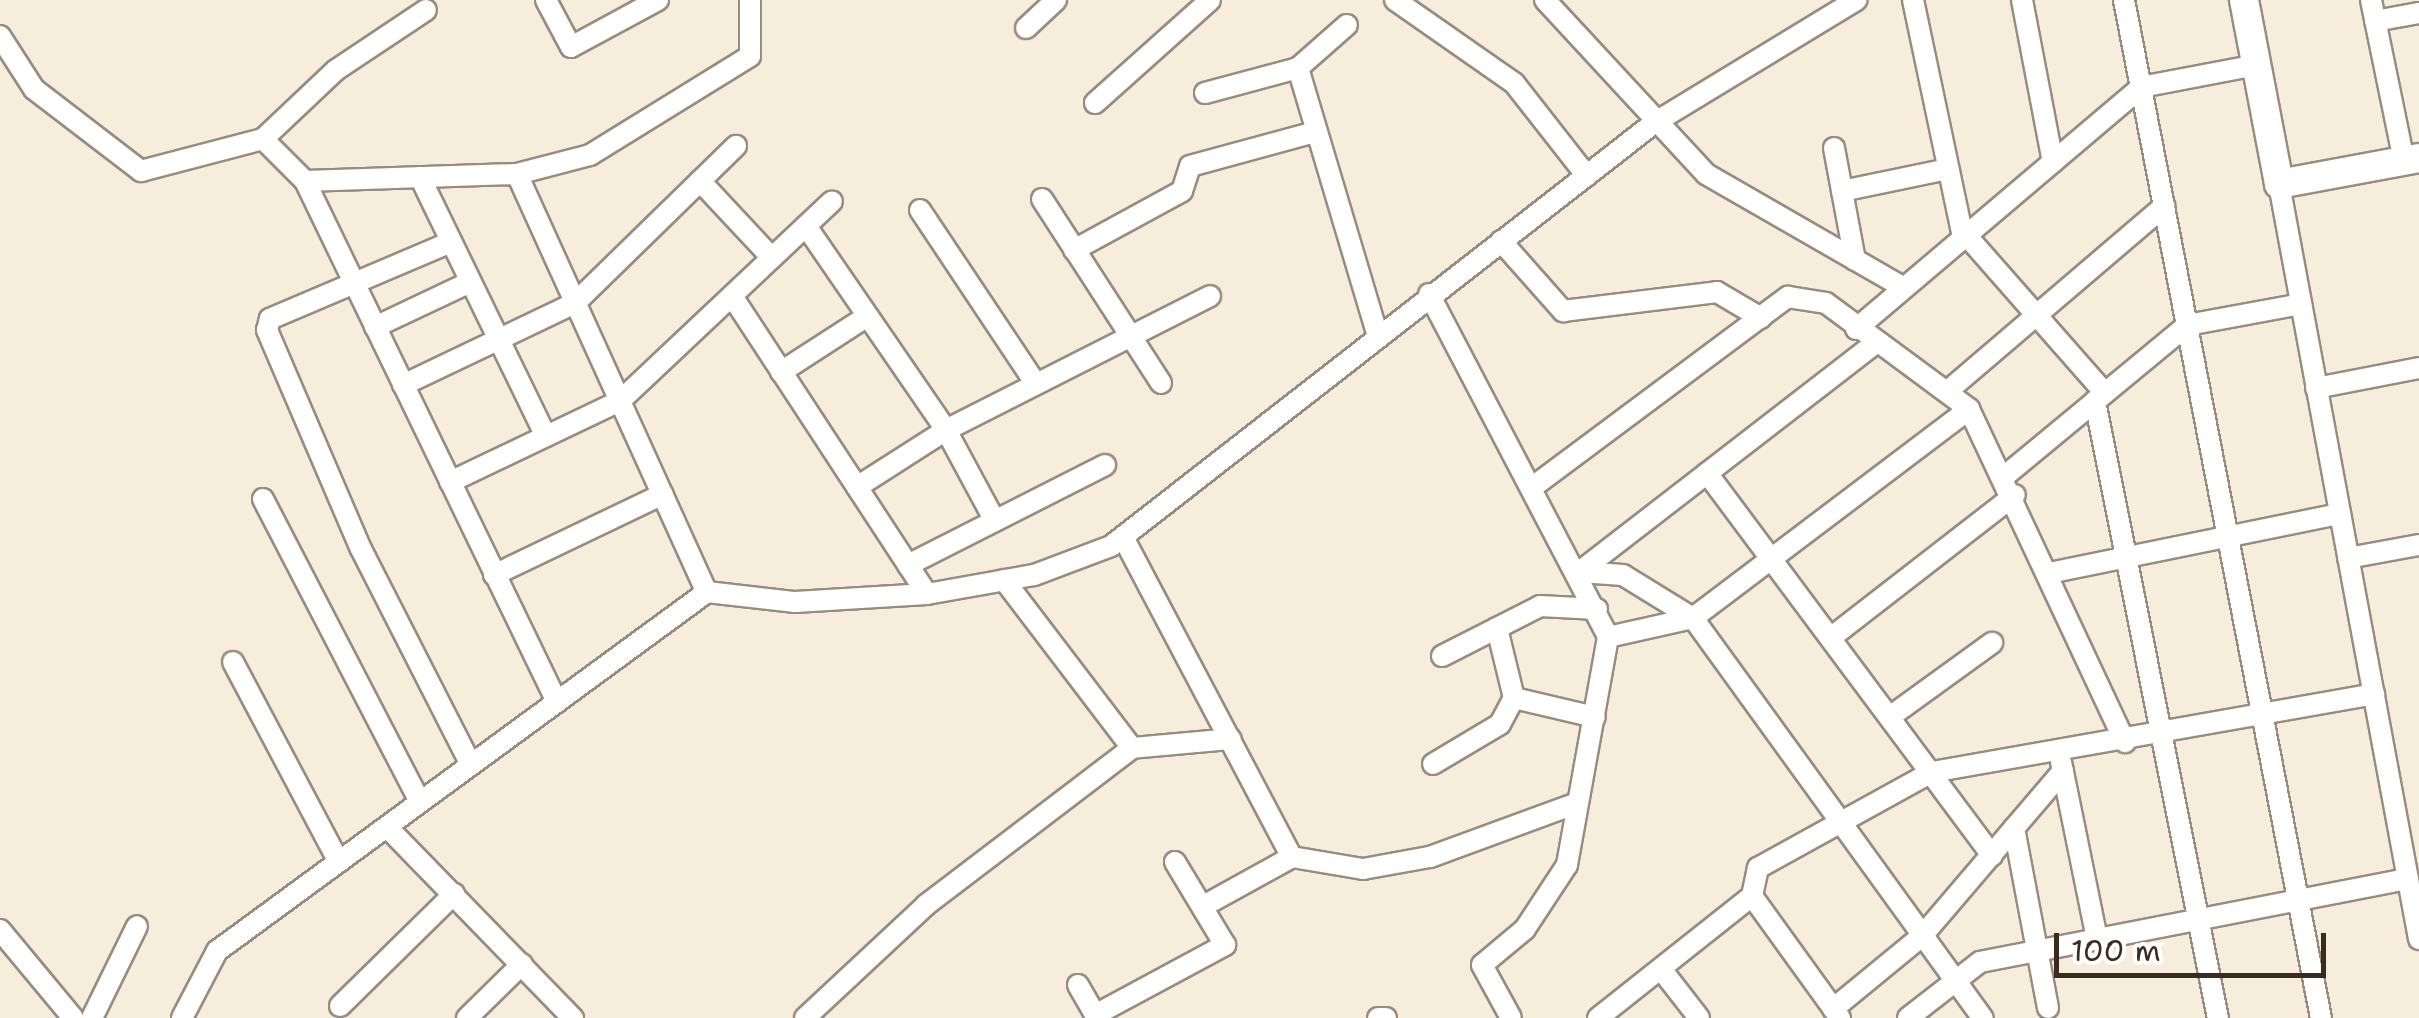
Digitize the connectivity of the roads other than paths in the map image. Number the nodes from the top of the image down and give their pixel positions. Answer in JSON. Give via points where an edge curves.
{"nodes":[{"id":1,"x":546,"y":0,"type":"edge"},
{"id":2,"x":658,"y":0,"type":"edge"},
{"id":3,"x":750,"y":0,"type":"edge"},
{"id":4,"x":1056,"y":0,"type":"edge"},
{"id":5,"x":1210,"y":0,"type":"edge"},
{"id":6,"x":1395,"y":0,"type":"edge"},
{"id":7,"x":1545,"y":0,"type":"edge"},
{"id":8,"x":1856,"y":0,"type":"edge"},
{"id":9,"x":1914,"y":0,"type":"edge"},
{"id":10,"x":2022,"y":0,"type":"edge"},
{"id":11,"x":2124,"y":0,"type":"edge"},
{"id":12,"x":2244,"y":0,"type":"edge"},
{"id":13,"x":426,"y":10,"type":"dead end"},
{"id":14,"x":2373,"y":10,"type":"edge"},
{"id":15,"x":2419,"y":13,"type":"edge"},
{"id":16,"x":1347,"y":25,"type":"dead end"},
{"id":17,"x":1026,"y":28,"type":"dead end"},
{"id":18,"x":0,"y":36,"type":"edge"},
{"id":19,"x":2256,"y":64,"type":"junction"},
{"id":20,"x":1298,"y":68,"type":"junction"},
{"id":21,"x":2142,"y":87,"type":"junction"},
{"id":22,"x":1206,"y":93,"type":"dead end"},
{"id":23,"x":1095,"y":103,"type":"dead end"},
{"id":24,"x":1654,"y":122,"type":"junction"},
{"id":25,"x":1315,"y":132,"type":"junction"},
{"id":26,"x":262,"y":139,"type":"junction"},
{"id":27,"x":736,"y":146,"type":"dead end"},
{"id":28,"x":1834,"y":148,"type":"dead end"},
{"id":29,"x":2411,"y":159,"type":"edge"},
{"id":30,"x":2053,"y":162,"type":"junction"},
{"id":31,"x":1948,"y":169,"type":"junction"},
{"id":32,"x":516,"y":174,"type":"junction"},
{"id":33,"x":1588,"y":176,"type":"junction"},
{"id":34,"x":420,"y":177,"type":"junction"},
{"id":35,"x":305,"y":181,"type":"junction"},
{"id":36,"x":700,"y":181,"type":"junction"},
{"id":37,"x":2278,"y":184,"type":"junction"},
{"id":38,"x":1842,"y":191,"type":"junction"},
{"id":39,"x":1042,"y":199,"type":"dead end"},
{"id":40,"x":832,"y":201,"type":"dead end"},
{"id":41,"x":2164,"y":206,"type":"junction"},
{"id":42,"x":920,"y":210,"type":"dead end"},
{"id":43,"x":806,"y":226,"type":"junction"},
{"id":44,"x":1965,"y":237,"type":"junction"},
{"id":45,"x":1501,"y":240,"type":"junction"},
{"id":46,"x":451,"y":242,"type":"junction"},
{"id":47,"x":1074,"y":250,"type":"junction"},
{"id":48,"x":772,"y":258,"type":"junction"},
{"id":49,"x":1855,"y":260,"type":"junction"},
{"id":50,"x":470,"y":282,"type":"junction"},
{"id":51,"x":354,"y":286,"type":"junction"},
{"id":52,"x":1904,"y":288,"type":"junction"},
{"id":53,"x":1429,"y":294,"type":"junction"},
{"id":54,"x":732,"y":296,"type":"junction"},
{"id":55,"x":1210,"y":296,"type":"dead end"},
{"id":56,"x":576,"y":303,"type":"junction"},
{"id":57,"x":2301,"y":304,"type":"junction"},
{"id":58,"x":866,"y":316,"type":"junction"},
{"id":59,"x":2037,"y":316,"type":"junction"},
{"id":60,"x":1761,"y":318,"type":"junction"},
{"id":61,"x":2187,"y":325,"type":"junction"},
{"id":62,"x":375,"y":327,"type":"junction"},
{"id":63,"x":1856,"y":329,"type":"junction"},
{"id":64,"x":1377,"y":333,"type":"junction"},
{"id":65,"x":1130,"y":336,"type":"junction"},
{"id":66,"x":498,"y":339,"type":"junction"},
{"id":67,"x":1873,"y":345,"type":"junction"},
{"id":68,"x":2419,"y":368,"type":"edge"},
{"id":69,"x":781,"y":372,"type":"junction"},
{"id":70,"x":1161,"y":383,"type":"dead end"},
{"id":71,"x":1036,"y":384,"type":"junction"},
{"id":72,"x":403,"y":385,"type":"junction"},
{"id":73,"x":2316,"y":388,"type":"junction"},
{"id":74,"x":1950,"y":389,"type":"junction"},
{"id":75,"x":2100,"y":397,"type":"junction"},
{"id":76,"x":620,"y":401,"type":"junction"},
{"id":77,"x":1970,"y":409,"type":"junction"},
{"id":78,"x":946,"y":430,"type":"junction"},
{"id":79,"x":546,"y":436,"type":"junction"},
{"id":80,"x":1105,"y":465,"type":"dead end"},
{"id":81,"x":1707,"y":473,"type":"junction"},
{"id":82,"x":2006,"y":475,"type":"junction"},
{"id":83,"x":450,"y":482,"type":"junction"},
{"id":84,"x":1534,"y":486,"type":"junction"},
{"id":85,"x":857,"y":487,"type":"junction"},
{"id":86,"x":663,"y":494,"type":"junction"},
{"id":87,"x":2014,"y":495,"type":"junction"},
{"id":88,"x":262,"y":498,"type":"dead end"},
{"id":89,"x":2340,"y":514,"type":"junction"},
{"id":90,"x":995,"y":521,"type":"junction"},
{"id":91,"x":2228,"y":537,"type":"junction"},
{"id":92,"x":1124,"y":539,"type":"junction"},
{"id":93,"x":2419,"y":544,"type":"edge"},
{"id":94,"x":1775,"y":557,"type":"junction"},
{"id":95,"x":2126,"y":557,"type":"junction"},
{"id":96,"x":2348,"y":558,"type":"junction"},
{"id":97,"x":908,"y":565,"type":"junction"},
{"id":98,"x":1579,"y":572,"type":"junction"},
{"id":99,"x":2049,"y":573,"type":"junction"},
{"id":100,"x":494,"y":574,"type":"junction"},
{"id":101,"x":1004,"y":580,"type":"junction"},
{"id":102,"x":707,"y":592,"type":"junction"},
{"id":103,"x":927,"y":594,"type":"junction"},
{"id":104,"x":1597,"y":608,"type":"junction"},
{"id":105,"x":1693,"y":618,"type":"junction"},
{"id":106,"x":1497,"y":628,"type":"junction"},
{"id":107,"x":1833,"y":636,"type":"junction"},
{"id":108,"x":1608,"y":637,"type":"junction"},
{"id":109,"x":1992,"y":643,"type":"dead end"},
{"id":110,"x":1442,"y":656,"type":"dead end"},
{"id":111,"x":232,"y":662,"type":"dead end"},
{"id":112,"x":2374,"y":694,"type":"junction"},
{"id":113,"x":1514,"y":698,"type":"junction"},
{"id":114,"x":557,"y":702,"type":"junction"},
{"id":115,"x":1891,"y":716,"type":"junction"},
{"id":116,"x":2262,"y":716,"type":"junction"},
{"id":117,"x":1595,"y":717,"type":"junction"},
{"id":118,"x":2162,"y":735,"type":"junction"},
{"id":119,"x":1231,"y":738,"type":"junction"},
{"id":120,"x":2125,"y":742,"type":"junction"},
{"id":121,"x":1132,"y":748,"type":"junction"},
{"id":122,"x":2061,"y":763,"type":"junction"},
{"id":123,"x":1433,"y":764,"type":"dead end"},
{"id":124,"x":470,"y":765,"type":"junction"},
{"id":125,"x":1932,"y":772,"type":"junction"},
{"id":126,"x":420,"y":802,"type":"junction"},
{"id":127,"x":1578,"y":803,"type":"junction"},
{"id":128,"x":1837,"y":820,"type":"junction"},
{"id":129,"x":386,"y":827,"type":"junction"},
{"id":130,"x":2014,"y":828,"type":"junction"},
{"id":131,"x":1992,"y":855,"type":"junction"},
{"id":132,"x":1292,"y":858,"type":"junction"},
{"id":133,"x":338,"y":862,"type":"junction"},
{"id":134,"x":1175,"y":862,"type":"dead end"},
{"id":135,"x":2411,"y":869,"type":"edge"},
{"id":136,"x":454,"y":894,"type":"junction"},
{"id":137,"x":1752,"y":896,"type":"junction"},
{"id":138,"x":2298,"y":900,"type":"junction"},
{"id":139,"x":1206,"y":904,"type":"junction"},
{"id":140,"x":2198,"y":920,"type":"junction"},
{"id":141,"x":137,"y":926,"type":"dead end"},
{"id":142,"x":0,"y":930,"type":"edge"},
{"id":143,"x":1922,"y":936,"type":"junction"},
{"id":144,"x":2097,"y":939,"type":"junction"},
{"id":145,"x":2419,"y":939,"type":"edge"},
{"id":146,"x":2037,"y":951,"type":"junction"},
{"id":147,"x":522,"y":964,"type":"junction"},
{"id":148,"x":1661,"y":968,"type":"junction"},
{"id":149,"x":1956,"y":980,"type":"junction"},
{"id":150,"x":1078,"y":985,"type":"dead end"},
{"id":151,"x":340,"y":1006,"type":"dead end"},
{"id":152,"x":2048,"y":1008,"type":"dead end"},
{"id":153,"x":1837,"y":1013,"type":"edge"},
{"id":154,"x":1096,"y":1016,"type":"edge"},
{"id":155,"x":73,"y":1018,"type":"edge"},
{"id":156,"x":92,"y":1018,"type":"edge"},
{"id":157,"x":182,"y":1018,"type":"edge"},
{"id":158,"x":467,"y":1018,"type":"edge"},
{"id":159,"x":573,"y":1018,"type":"edge"},
{"id":160,"x":805,"y":1018,"type":"edge"},
{"id":161,"x":1511,"y":1018,"type":"edge"},
{"id":162,"x":1598,"y":1018,"type":"edge"},
{"id":163,"x":1699,"y":1018,"type":"edge"},
{"id":164,"x":1908,"y":1018,"type":"edge"},
{"id":165,"x":1983,"y":1018,"type":"edge"},
{"id":166,"x":2218,"y":1018,"type":"edge"},
{"id":167,"x":2321,"y":1018,"type":"edge"}],
"edges":[{"from":1,"to":2,"type":"street","via":[[571,47]]},
{"from":3,"to":32,"type":"street","via":[[750,56],[731,72],[590,155]]},
{"from":4,"to":17,"type":"street"},
{"from":5,"to":23,"type":"street"},
{"from":6,"to":33,"type":"street","via":[[1514,82]]},
{"from":7,"to":24,"type":"street"},
{"from":8,"to":24,"type":"street"},
{"from":9,"to":31,"type":"street"},
{"from":10,"to":30,"type":"street"},
{"from":11,"to":21,"type":"street"},
{"from":12,"to":19,"type":"street"},
{"from":13,"to":26,"type":"street","via":[[336,70]]},
{"from":14,"to":15,"type":"street"},
{"from":14,"to":29,"type":"street"},
{"from":16,"to":20,"type":"street"},
{"from":18,"to":26,"type":"street","via":[[34,89],[141,171]]},
{"from":19,"to":21,"type":"street"},
{"from":19,"to":37,"type":"street"},
{"from":20,"to":22,"type":"street"},
{"from":20,"to":25,"type":"street"},
{"from":21,"to":30,"type":"street"},
{"from":21,"to":41,"type":"street"},
{"from":24,"to":33,"type":"street"},
{"from":24,"to":49,"type":"street","via":[[1706,174]]},
{"from":25,"to":47,"type":"street","via":[[1190,166],[1182,191]]},
{"from":25,"to":64,"type":"street"},
{"from":26,"to":35,"type":"street"},
{"from":27,"to":36,"type":"street"},
{"from":28,"to":38,"type":"street"},
{"from":29,"to":37,"type":"street"},
{"from":30,"to":44,"type":"street"},
{"from":31,"to":38,"type":"street"},
{"from":31,"to":44,"type":"street"},
{"from":32,"to":34,"type":"street"},
{"from":32,"to":56,"type":"street"},
{"from":33,"to":45,"type":"street"},
{"from":34,"to":35,"type":"street"},
{"from":34,"to":46,"type":"street"},
{"from":35,"to":51,"type":"street"},
{"from":36,"to":48,"type":"street"},
{"from":36,"to":56,"type":"street"},
{"from":37,"to":57,"type":"street"},
{"from":38,"to":49,"type":"street"},
{"from":39,"to":47,"type":"street"},
{"from":40,"to":43,"type":"street"},
{"from":41,"to":59,"type":"street"},
{"from":41,"to":61,"type":"street"},
{"from":42,"to":71,"type":"street"},
{"from":43,"to":48,"type":"street"},
{"from":43,"to":58,"type":"street"},
{"from":44,"to":52,"type":"street"},
{"from":44,"to":59,"type":"street"},
{"from":45,"to":53,"type":"street"},
{"from":45,"to":60,"type":"street","via":[[1563,311],[1718,292]]},
{"from":46,"to":50,"type":"street"},
{"from":46,"to":51,"type":"street"},
{"from":47,"to":65,"type":"street"},
{"from":48,"to":54,"type":"street"},
{"from":49,"to":52,"type":"street"},
{"from":50,"to":62,"type":"street"},
{"from":50,"to":66,"type":"street"},
{"from":51,"to":62,"type":"street"},
{"from":51,"to":124,"type":"street","via":[[270,319],[268,330],[361,549]]},
{"from":52,"to":63,"type":"street"},
{"from":53,"to":64,"type":"street"},
{"from":53,"to":84,"type":"street"},
{"from":54,"to":69,"type":"street"},
{"from":54,"to":76,"type":"street"},
{"from":55,"to":65,"type":"street"},
{"from":56,"to":66,"type":"street"},
{"from":56,"to":76,"type":"street"},
{"from":57,"to":61,"type":"street"},
{"from":57,"to":73,"type":"street"},
{"from":58,"to":69,"type":"street"},
{"from":58,"to":78,"type":"street"},
{"from":59,"to":74,"type":"street"},
{"from":59,"to":75,"type":"street"},
{"from":60,"to":63,"type":"street","via":[[1788,297],[1826,303]]},
{"from":60,"to":84,"type":"street"},
{"from":61,"to":75,"type":"street"},
{"from":61,"to":91,"type":"street"},
{"from":62,"to":72,"type":"street"},
{"from":63,"to":67,"type":"street"},
{"from":64,"to":92,"type":"street"},
{"from":65,"to":70,"type":"street"},
{"from":65,"to":71,"type":"street"},
{"from":66,"to":72,"type":"street"},
{"from":66,"to":79,"type":"street"},
{"from":67,"to":74,"type":"street"},
{"from":67,"to":81,"type":"street"},
{"from":68,"to":73,"type":"street"},
{"from":69,"to":85,"type":"street"},
{"from":71,"to":78,"type":"street"},
{"from":72,"to":83,"type":"street"},
{"from":73,"to":89,"type":"street"},
{"from":74,"to":77,"type":"street"},
{"from":75,"to":82,"type":"street"},
{"from":75,"to":95,"type":"street"},
{"from":76,"to":79,"type":"street"},
{"from":76,"to":86,"type":"street"},
{"from":77,"to":82,"type":"street"},
{"from":77,"to":94,"type":"street"},
{"from":78,"to":85,"type":"street"},
{"from":78,"to":90,"type":"street"},
{"from":79,"to":83,"type":"street"},
{"from":80,"to":90,"type":"street"},
{"from":81,"to":94,"type":"street"},
{"from":81,"to":98,"type":"street"},
{"from":82,"to":87,"type":"street"},
{"from":83,"to":100,"type":"street"},
{"from":84,"to":98,"type":"street"},
{"from":85,"to":97,"type":"street"},
{"from":86,"to":100,"type":"street"},
{"from":86,"to":102,"type":"street"},
{"from":87,"to":99,"type":"street"},
{"from":87,"to":107,"type":"street"},
{"from":88,"to":126,"type":"street"},
{"from":89,"to":91,"type":"street"},
{"from":89,"to":96,"type":"street"},
{"from":90,"to":97,"type":"street"},
{"from":91,"to":95,"type":"street"},
{"from":91,"to":116,"type":"street"},
{"from":92,"to":101,"type":"street"},
{"from":92,"to":119,"type":"street"},
{"from":93,"to":96,"type":"street"},
{"from":94,"to":105,"type":"street"},
{"from":94,"to":107,"type":"street"},
{"from":95,"to":99,"type":"street"},
{"from":95,"to":118,"type":"street"},
{"from":96,"to":112,"type":"street"},
{"from":97,"to":103,"type":"street"},
{"from":98,"to":104,"type":"street"},
{"from":98,"to":105,"type":"street","via":[[1624,575]]},
{"from":99,"to":120,"type":"street"},
{"from":100,"to":114,"type":"street"},
{"from":101,"to":103,"type":"street"},
{"from":101,"to":121,"type":"street"},
{"from":102,"to":103,"type":"street","via":[[795,602]]},
{"from":102,"to":114,"type":"street"},
{"from":104,"to":106,"type":"street","via":[[1540,606]]},
{"from":104,"to":108,"type":"street"},
{"from":105,"to":108,"type":"street"},
{"from":105,"to":128,"type":"street"},
{"from":106,"to":110,"type":"street"},
{"from":106,"to":113,"type":"street"},
{"from":107,"to":115,"type":"street"},
{"from":108,"to":117,"type":"street"},
{"from":109,"to":115,"type":"street"},
{"from":111,"to":133,"type":"street"},
{"from":112,"to":116,"type":"street"},
{"from":112,"to":135,"type":"street"},
{"from":113,"to":117,"type":"street"},
{"from":113,"to":123,"type":"street","via":[[1500,724]]},
{"from":114,"to":124,"type":"street"},
{"from":115,"to":125,"type":"street"},
{"from":116,"to":118,"type":"street"},
{"from":116,"to":138,"type":"street"},
{"from":117,"to":127,"type":"street"},
{"from":118,"to":120,"type":"street"},
{"from":118,"to":140,"type":"street"},
{"from":119,"to":121,"type":"street"},
{"from":119,"to":132,"type":"street"},
{"from":120,"to":122,"type":"street"},
{"from":121,"to":160,"type":"street","via":[[926,905]]},
{"from":122,"to":125,"type":"street"},
{"from":122,"to":130,"type":"street"},
{"from":122,"to":144,"type":"street"},
{"from":124,"to":126,"type":"street"},
{"from":125,"to":128,"type":"street"},
{"from":125,"to":131,"type":"street"},
{"from":126,"to":129,"type":"street"},
{"from":127,"to":132,"type":"street","via":[[1430,857],[1364,869]]},
{"from":127,"to":161,"type":"street","via":[[1567,865],[1525,929],[1482,965]]},
{"from":128,"to":137,"type":"street","via":[[1758,868]]},
{"from":128,"to":143,"type":"street"},
{"from":129,"to":133,"type":"street"},
{"from":129,"to":136,"type":"street"},
{"from":130,"to":131,"type":"street"},
{"from":130,"to":146,"type":"street"},
{"from":131,"to":143,"type":"street"},
{"from":132,"to":139,"type":"street"},
{"from":133,"to":157,"type":"street","via":[[217,951]]},
{"from":134,"to":139,"type":"street"},
{"from":135,"to":138,"type":"street"},
{"from":135,"to":145,"type":"street"},
{"from":136,"to":147,"type":"street"},
{"from":136,"to":151,"type":"street"},
{"from":137,"to":148,"type":"street"},
{"from":137,"to":153,"type":"street"},
{"from":138,"to":140,"type":"street"},
{"from":138,"to":167,"type":"street"},
{"from":139,"to":154,"type":"street","via":[[1225,946]]},
{"from":140,"to":144,"type":"street"},
{"from":140,"to":166,"type":"street"},
{"from":141,"to":156,"type":"street"},
{"from":142,"to":155,"type":"street"},
{"from":143,"to":149,"type":"street"},
{"from":143,"to":153,"type":"street"},
{"from":144,"to":146,"type":"street"},
{"from":146,"to":149,"type":"street","via":[[1980,962]]},
{"from":146,"to":152,"type":"street"},
{"from":147,"to":158,"type":"street"},
{"from":147,"to":159,"type":"street"},
{"from":148,"to":162,"type":"street"},
{"from":148,"to":163,"type":"street"},
{"from":149,"to":164,"type":"street"},
{"from":149,"to":165,"type":"street"},
{"from":150,"to":154,"type":"street"}]}
